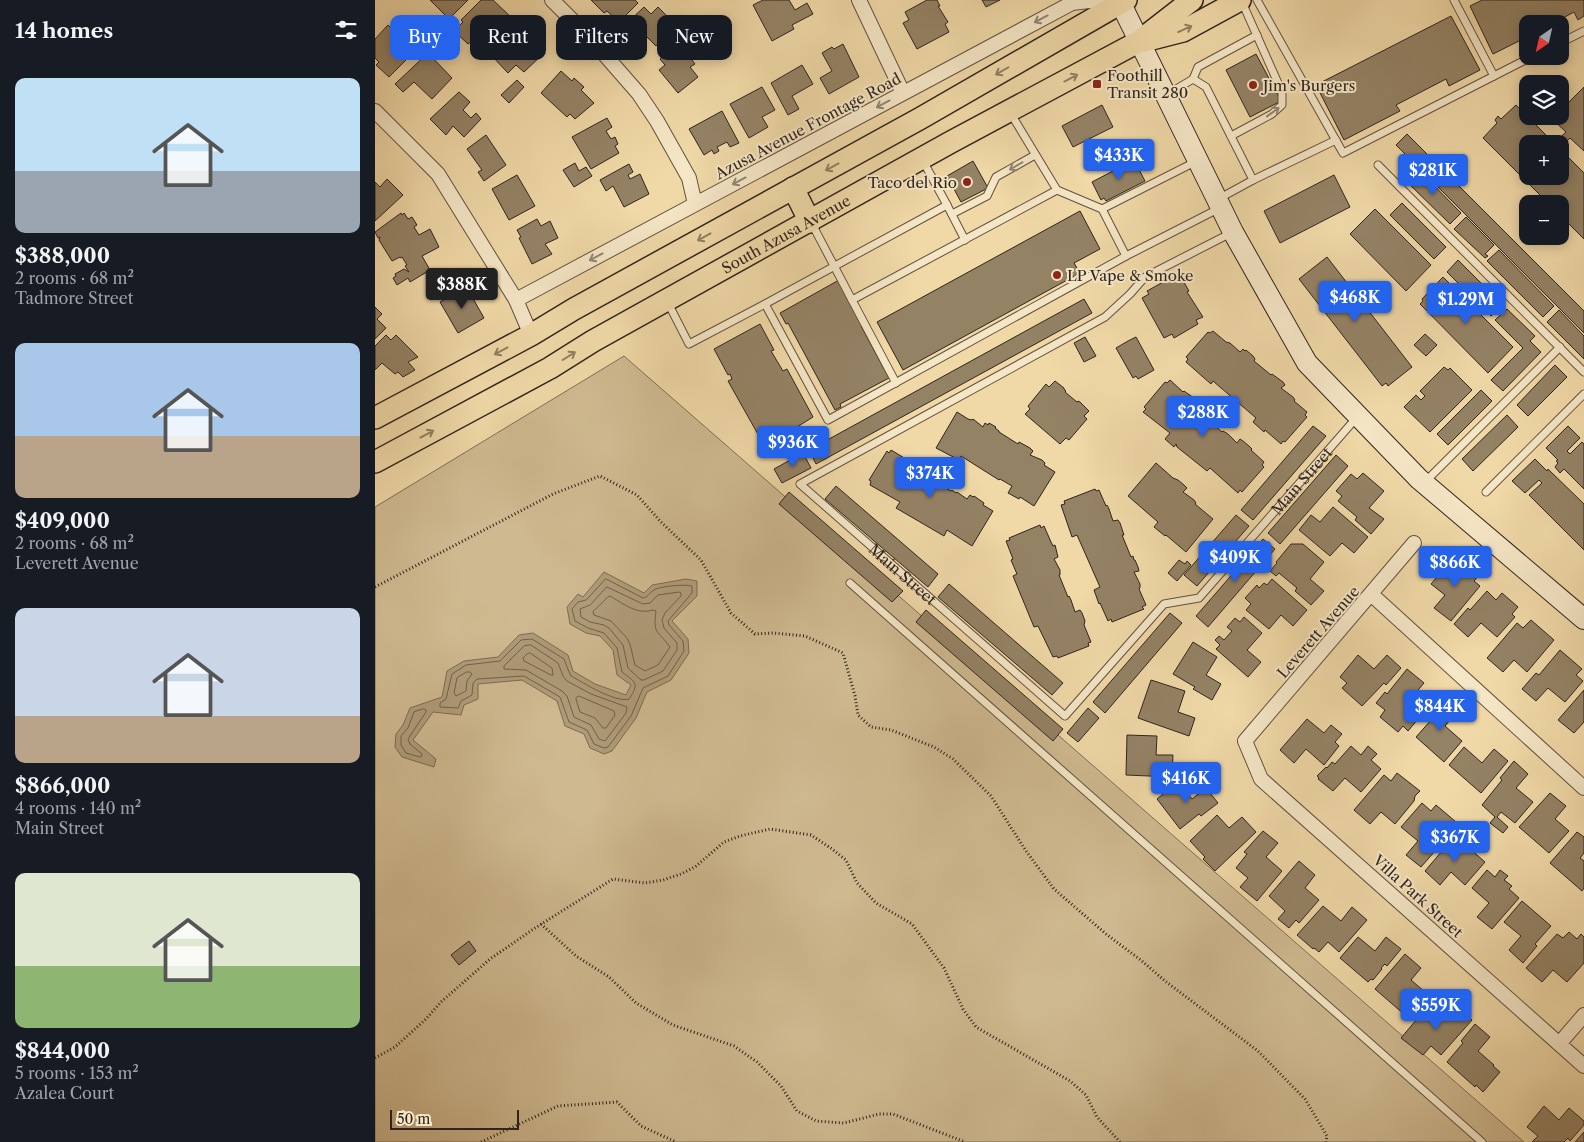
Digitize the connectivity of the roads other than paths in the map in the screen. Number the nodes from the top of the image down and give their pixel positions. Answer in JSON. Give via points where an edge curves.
{"nodes":[{"id":1,"x":551,"y":0,"type":"edge"},
{"id":2,"x":859,"y":0,"type":"edge"},
{"id":3,"x":1192,"y":0,"type":"edge"},
{"id":4,"x":1241,"y":0,"type":"edge"},
{"id":5,"x":1257,"y":0,"type":"edge"},
{"id":6,"x":1454,"y":0,"type":"edge"},
{"id":7,"x":1121,"y":1,"type":"edge"},
{"id":8,"x":1584,"y":31,"type":"edge"},
{"id":9,"x":1257,"y":35,"type":"junction"},
{"id":10,"x":1569,"y":38,"type":"edge"},
{"id":11,"x":1138,"y":42,"type":"junction"},
{"id":12,"x":1519,"y":63,"type":"edge"},
{"id":13,"x":1494,"y":76,"type":"junction"},
{"id":14,"x":1193,"y":79,"type":"junction"},
{"id":15,"x":903,"y":93,"type":"junction"},
{"id":16,"x":1165,"y":96,"type":"junction"},
{"id":17,"x":375,"y":111,"type":"edge"},
{"id":18,"x":1009,"y":111,"type":"junction"},
{"id":19,"x":1231,"y":136,"type":"junction"},
{"id":20,"x":1336,"y":140,"type":"junction"},
{"id":21,"x":1035,"y":155,"type":"junction"},
{"id":22,"x":921,"y":159,"type":"junction"},
{"id":23,"x":1198,"y":161,"type":"junction"},
{"id":24,"x":1378,"y":165,"type":"dead end"},
{"id":25,"x":1253,"y":180,"type":"junction"},
{"id":26,"x":793,"y":188,"type":"junction"},
{"id":27,"x":1057,"y":190,"type":"junction"},
{"id":28,"x":695,"y":204,"type":"junction"},
{"id":29,"x":1219,"y":204,"type":"junction"},
{"id":30,"x":947,"y":205,"type":"junction"},
{"id":31,"x":1101,"y":209,"type":"junction"},
{"id":32,"x":952,"y":214,"type":"junction"},
{"id":33,"x":810,"y":222,"type":"junction"},
{"id":34,"x":1233,"y":232,"type":"junction"},
{"id":35,"x":965,"y":240,"type":"junction"},
{"id":36,"x":1127,"y":256,"type":"junction"},
{"id":37,"x":834,"y":267,"type":"junction"},
{"id":38,"x":516,"y":300,"type":"junction"},
{"id":39,"x":667,"y":300,"type":"junction"},
{"id":40,"x":852,"y":300,"type":"junction"},
{"id":41,"x":765,"y":304,"type":"junction"},
{"id":42,"x":531,"y":335,"type":"junction"},
{"id":43,"x":1559,"y":347,"type":"junction"},
{"id":44,"x":1584,"y":372,"type":"edge"},
{"id":45,"x":896,"y":383,"type":"junction"},
{"id":46,"x":1584,"y":394,"type":"edge"},
{"id":47,"x":1358,"y":416,"type":"junction"},
{"id":48,"x":375,"y":418,"type":"edge"},
{"id":49,"x":378,"y":454,"type":"edge"},
{"id":50,"x":1424,"y":483,"type":"junction"},
{"id":51,"x":1486,"y":492,"type":"dead end"},
{"id":52,"x":1414,"y":543,"type":"dead end"},
{"id":53,"x":851,"y":583,"type":"dead end"},
{"id":54,"x":1371,"y":594,"type":"junction"},
{"id":55,"x":1584,"y":619,"type":"edge"},
{"id":56,"x":1245,"y":741,"type":"joint"},
{"id":57,"x":1584,"y":788,"type":"edge"},
{"id":58,"x":1584,"y":1015,"type":"edge"},
{"id":59,"x":1559,"y":1044,"type":"junction"},
{"id":60,"x":1584,"y":1066,"type":"edge"},
{"id":61,"x":1481,"y":1142,"type":"edge"}],
"edges":[{"from":1,"to":28,"type":"street","via":[[591,39],[639,94],[689,178]]},
{"from":2,"to":15,"type":"street"},
{"from":3,"to":11,"type":"main road","name":"South Azusa Avenue"},
{"from":4,"to":9,"type":"lane"},
{"from":11,"to":4,"type":"main road","one_way":true,"via":[[1183,32]]},
{"from":5,"to":20,"type":"lane"},
{"from":6,"to":13,"type":"lane"},
{"from":7,"to":11,"type":"street"},
{"from":7,"to":15,"type":"street","name":"Azusa Avenue Frontage Road","one_way":true,"via":[[1072,3]]},
{"from":7,"to":26,"type":"main road","one_way":true,"via":[[921,118]]},
{"from":8,"to":10,"type":"lane"},
{"from":9,"to":14,"type":"lane","via":[[1198,67]]},
{"from":19,"to":9,"type":"lane","one_way":true,"via":[[1282,105],[1282,92]]},
{"from":11,"to":16,"type":"street"},
{"from":18,"to":11,"type":"main road","name":"South Azusa Avenue","one_way":true},
{"from":12,"to":13,"type":"lane"},
{"from":13,"to":20,"type":"lane","via":[[1343,153]]},
{"from":14,"to":16,"type":"lane"},
{"from":14,"to":19,"type":"lane","via":[[1205,87]]},
{"from":15,"to":28,"type":"street","name":"Azusa Avenue Frontage Road","one_way":true},
{"from":16,"to":23,"type":"street"},
{"from":17,"to":38,"type":"street","via":[[438,174]]},
{"from":18,"to":21,"type":"lane"},
{"from":18,"to":22,"type":"main road","name":"South Azusa Avenue"},
{"from":19,"to":25,"type":"lane"},
{"from":20,"to":25,"type":"lane"},
{"from":21,"to":27,"type":"lane"},
{"from":21,"to":32,"type":"lane","one_way":true,"via":[[996,177],[987,196]]},
{"from":22,"to":30,"type":"lane"},
{"from":22,"to":33,"type":"main road","name":"South Azusa Avenue"},
{"from":23,"to":29,"type":"street"},
{"from":23,"to":31,"type":"lane"},
{"from":24,"to":43,"type":"lane"},
{"from":25,"to":29,"type":"lane"},
{"from":26,"to":33,"type":"main road"},
{"from":26,"to":42,"type":"main road","one_way":true,"via":[[574,308]]},
{"from":27,"to":31,"type":"lane"},
{"from":27,"to":35,"type":"lane"},
{"from":28,"to":38,"type":"street","name":"Azusa Avenue Frontage Road","one_way":true},
{"from":29,"to":34,"type":"street"},
{"from":29,"to":36,"type":"lane"},
{"from":30,"to":32,"type":"lane"},
{"from":30,"to":37,"type":"lane"},
{"from":31,"to":36,"type":"lane"},
{"from":32,"to":35,"type":"lane"},
{"from":33,"to":37,"type":"lane"},
{"from":33,"to":39,"type":"main road","name":"South Azusa Avenue"},
{"from":34,"to":47,"type":"street","via":[[1307,363]]},
{"from":34,"to":47,"type":"lane","name":"Main Street","via":[[1145,277],[1105,317],[800,484],[1065,716],[1164,604],[1199,598]]},
{"from":35,"to":40,"type":"lane"},
{"from":36,"to":45,"type":"lane"},
{"from":37,"to":40,"type":"lane"},
{"from":37,"to":41,"type":"lane"},
{"from":38,"to":42,"type":"street"},
{"from":39,"to":41,"type":"lane","via":[[689,344]]},
{"from":49,"to":39,"type":"main road","name":"South Azusa Avenue","one_way":true,"via":[[550,368]]},
{"from":40,"to":45,"type":"lane"},
{"from":41,"to":45,"type":"lane","via":[[828,420]]},
{"from":42,"to":48,"type":"main road","one_way":true},
{"from":43,"to":44,"type":"lane"},
{"from":43,"to":50,"type":"lane"},
{"from":46,"to":51,"type":"lane"},
{"from":47,"to":50,"type":"street"},
{"from":50,"to":55,"type":"street"},
{"from":52,"to":54,"type":"street","name":"Leverett Avenue"},
{"from":53,"to":61,"type":"lane"},
{"from":54,"to":56,"type":"street","name":"Leverett Avenue"},
{"from":54,"to":57,"type":"street"},
{"from":56,"to":59,"type":"street","name":"Villa Park Street","via":[[1261,779]]},
{"from":58,"to":59,"type":"street"},
{"from":59,"to":60,"type":"street","name":"Villa Park Street"}]}
